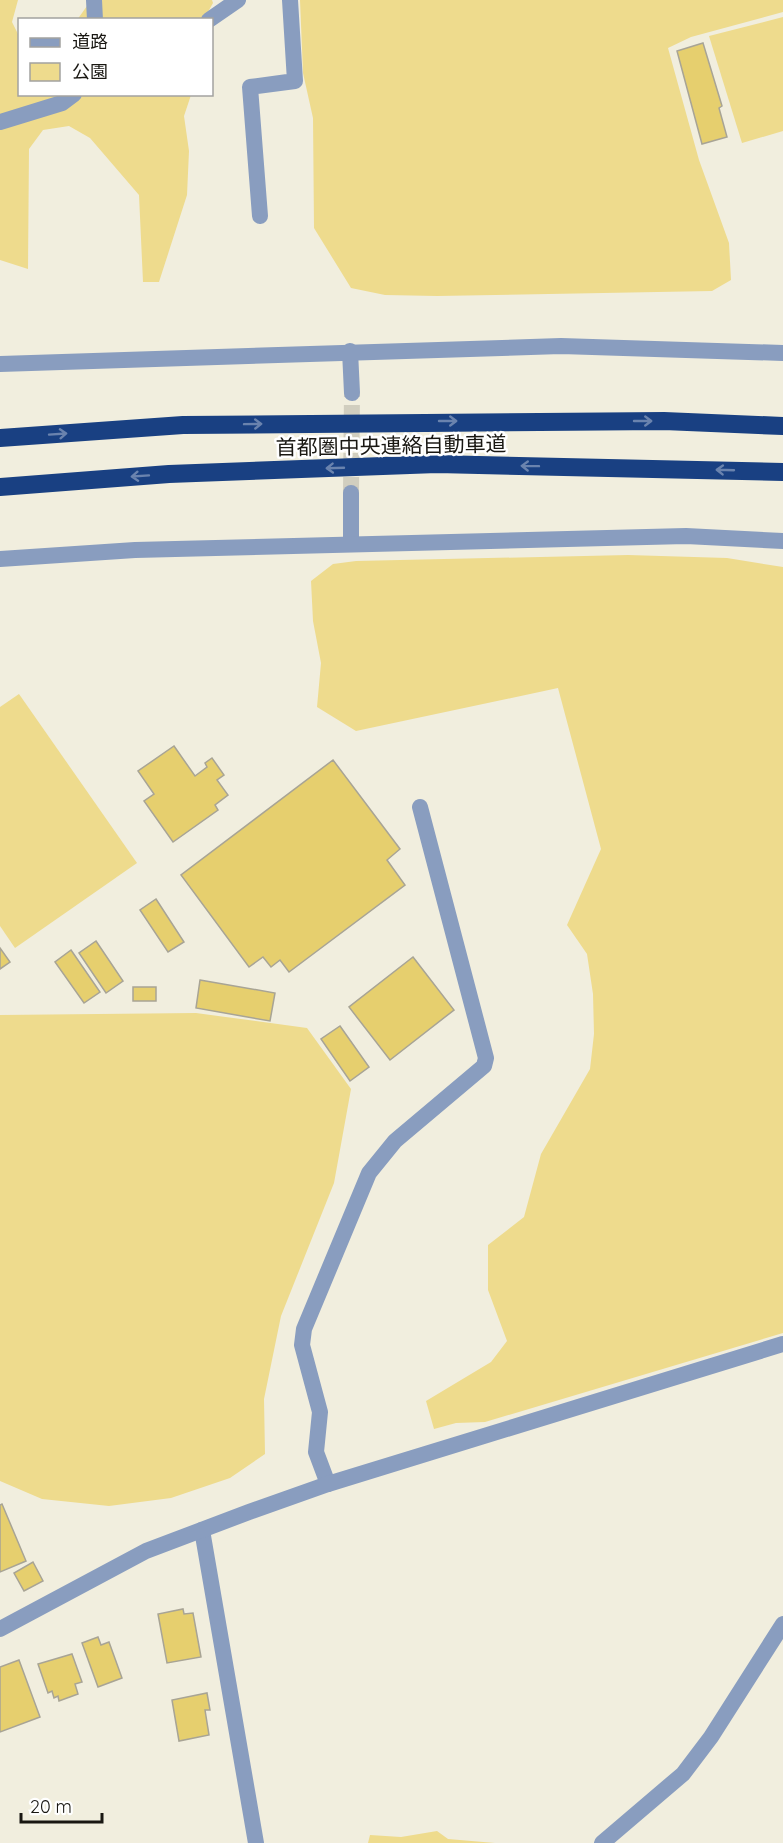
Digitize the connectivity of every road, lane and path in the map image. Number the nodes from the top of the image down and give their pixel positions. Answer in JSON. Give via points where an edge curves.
{"nodes":[{"id":1,"x":94,"y":0,"type":"edge"},
{"id":2,"x":238,"y":0,"type":"edge"},
{"id":3,"x":290,"y":0,"type":"edge"},
{"id":4,"x":95,"y":18,"type":"edge"},
{"id":5,"x":212,"y":18,"type":"edge"},
{"id":6,"x":72,"y":96,"type":"edge"},
{"id":7,"x":0,"y":122,"type":"edge"},
{"id":8,"x":260,"y":216,"type":"dead end"},
{"id":9,"x":350,"y":351,"type":"junction"},
{"id":10,"x":783,"y":353,"type":"edge"},
{"id":11,"x":0,"y":364,"type":"edge"},
{"id":12,"x":352,"y":393,"type":"tunnel mouth"},
{"id":13,"x":783,"y":426,"type":"edge"},
{"id":14,"x":0,"y":438,"type":"edge"},
{"id":15,"x":783,"y":472,"type":"edge"},
{"id":16,"x":0,"y":487,"type":"edge"},
{"id":17,"x":351,"y":493,"type":"tunnel mouth"},
{"id":18,"x":783,"y":541,"type":"edge"},
{"id":19,"x":351,"y":543,"type":"junction"},
{"id":20,"x":0,"y":560,"type":"edge"},
{"id":21,"x":420,"y":807,"type":"dead end"},
{"id":22,"x":783,"y":1344,"type":"edge"},
{"id":23,"x":328,"y":1484,"type":"junction"},
{"id":24,"x":202,"y":1530,"type":"junction"},
{"id":25,"x":783,"y":1624,"type":"edge"},
{"id":26,"x":0,"y":1629,"type":"edge"},
{"id":27,"x":256,"y":1843,"type":"edge"},
{"id":28,"x":602,"y":1843,"type":"edge"}],
"edges":[{"from":1,"to":4,"type":"street"},
{"from":2,"to":5,"type":"street"},
{"from":3,"to":8,"type":"street","via":[[295,81],[250,87]]},
{"from":6,"to":7,"type":"street","via":[[63,103]]},
{"from":9,"to":10,"type":"street","via":[[561,346]]},
{"from":9,"to":11,"type":"street"},
{"from":9,"to":12,"type":"street"},
{"from":14,"to":13,"type":"highway","name":"首都圏中央連絡自動車道","one_way":true,"via":[[183,425],[664,421]]},
{"from":15,"to":16,"type":"highway","name":"首都圏中央連絡自動車道","one_way":true,"via":[[437,464],[170,474]]},
{"from":17,"to":19,"type":"street"},
{"from":18,"to":19,"type":"street","via":[[686,536]]},
{"from":19,"to":20,"type":"street","via":[[135,550]]},
{"from":21,"to":23,"type":"street","via":[[486,1058],[484,1066],[395,1141],[369,1173],[304,1329],[302,1345],[320,1412],[316,1452]]},
{"from":22,"to":23,"type":"street"},
{"from":23,"to":24,"type":"street"},
{"from":24,"to":26,"type":"street","via":[[146,1551]]},
{"from":24,"to":27,"type":"street"},
{"from":25,"to":28,"type":"street","via":[[683,1774]]}]}
